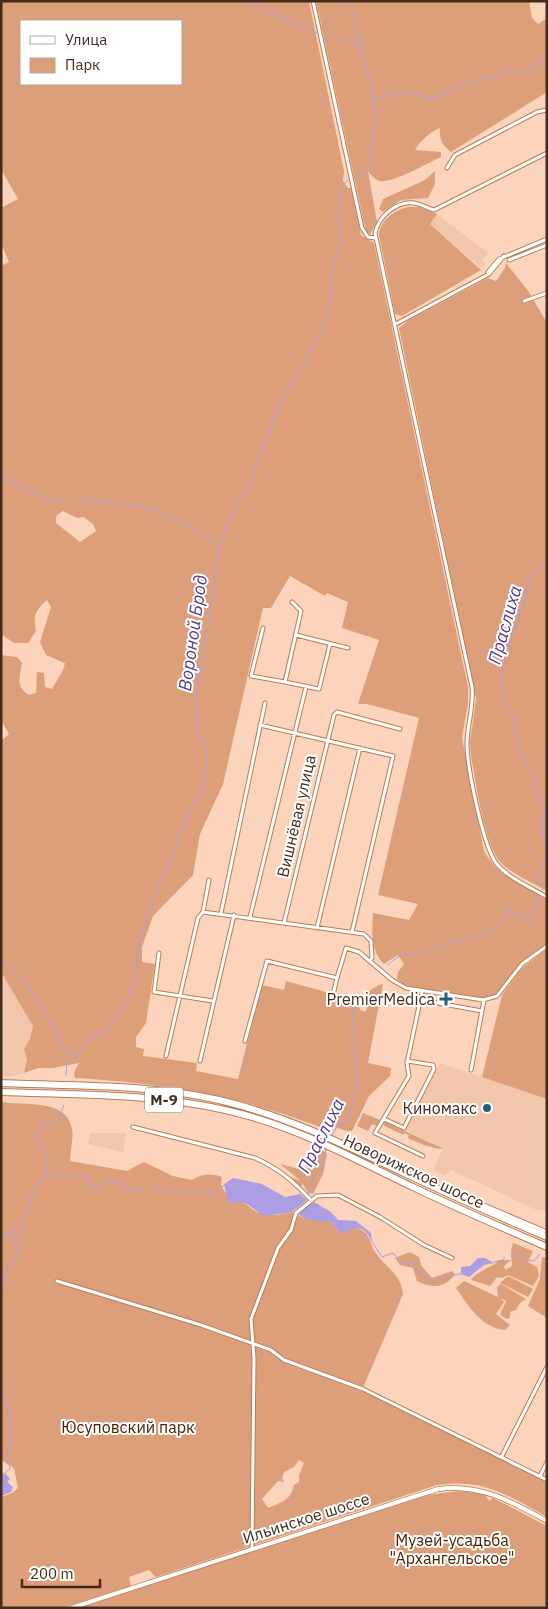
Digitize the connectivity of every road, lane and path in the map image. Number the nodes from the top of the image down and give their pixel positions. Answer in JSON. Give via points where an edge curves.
{"nodes":[{"id":1,"x":313,"y":1,"type":"edge"},
{"id":2,"x":547,"y":110,"type":"edge"},
{"id":3,"x":547,"y":153,"type":"edge"},
{"id":4,"x":447,"y":168,"type":"dead end"},
{"id":5,"x":375,"y":238,"type":"junction"},
{"id":6,"x":547,"y":239,"type":"edge"},
{"id":7,"x":547,"y":245,"type":"edge"},
{"id":8,"x":509,"y":260,"type":"dead end"},
{"id":9,"x":547,"y":293,"type":"edge"},
{"id":10,"x":524,"y":300,"type":"dead end"},
{"id":11,"x":394,"y":325,"type":"junction"},
{"id":12,"x":292,"y":602,"type":"dead end"},
{"id":13,"x":263,"y":628,"type":"dead end"},
{"id":14,"x":296,"y":635,"type":"junction"},
{"id":15,"x":330,"y":644,"type":"junction"},
{"id":16,"x":348,"y":648,"type":"dead end"},
{"id":17,"x":285,"y":682,"type":"junction"},
{"id":18,"x":306,"y":687,"type":"junction"},
{"id":19,"x":266,"y":703,"type":"dead end"},
{"id":20,"x":260,"y":725,"type":"junction"},
{"id":21,"x":400,"y":729,"type":"dead end"},
{"id":22,"x":293,"y":733,"type":"junction"},
{"id":23,"x":327,"y":740,"type":"junction"},
{"id":24,"x":360,"y":748,"type":"junction"},
{"id":25,"x":209,"y":880,"type":"dead end"},
{"id":26,"x":547,"y":897,"type":"edge"},
{"id":27,"x":202,"y":912,"type":"junction"},
{"id":28,"x":221,"y":913,"type":"junction"},
{"id":29,"x":234,"y":915,"type":"junction"},
{"id":30,"x":250,"y":918,"type":"junction"},
{"id":31,"x":284,"y":923,"type":"junction"},
{"id":32,"x":318,"y":928,"type":"junction"},
{"id":33,"x":352,"y":932,"type":"junction"},
{"id":34,"x":547,"y":946,"type":"edge"},
{"id":35,"x":159,"y":953,"type":"dead end"},
{"id":36,"x":369,"y":961,"type":"junction"},
{"id":37,"x":338,"y":978,"type":"junction"},
{"id":38,"x":422,"y":992,"type":"junction"},
{"id":39,"x":334,"y":995,"type":"dead end"},
{"id":40,"x":181,"y":996,"type":"junction"},
{"id":41,"x":421,"y":1000,"type":"junction"},
{"id":42,"x":484,"y":1000,"type":"junction"},
{"id":43,"x":213,"y":1001,"type":"junction"},
{"id":44,"x":482,"y":1011,"type":"junction"},
{"id":45,"x":245,"y":1041,"type":"dead end"},
{"id":46,"x":166,"y":1056,"type":"dead end"},
{"id":47,"x":200,"y":1061,"type":"dead end"},
{"id":48,"x":407,"y":1061,"type":"junction"},
{"id":49,"x":471,"y":1070,"type":"dead end"},
{"id":50,"x":1,"y":1083,"type":"edge"},
{"id":51,"x":1,"y":1092,"type":"edge"},
{"id":52,"x":384,"y":1119,"type":"junction"},
{"id":53,"x":133,"y":1127,"type":"dead end"},
{"id":54,"x":423,"y":1156,"type":"dead end"},
{"id":55,"x":396,"y":1170,"type":"junction"},
{"id":56,"x":310,"y":1199,"type":"junction"},
{"id":57,"x":547,"y":1232,"type":"edge"},
{"id":58,"x":547,"y":1237,"type":"edge"},
{"id":59,"x":547,"y":1246,"type":"edge"},
{"id":60,"x":452,"y":1258,"type":"dead end"},
{"id":61,"x":56,"y":1281,"type":"dead end"},
{"id":62,"x":252,"y":1343,"type":"junction"},
{"id":63,"x":547,"y":1367,"type":"edge"},
{"id":64,"x":502,"y":1456,"type":"junction"},
{"id":65,"x":547,"y":1462,"type":"edge"},
{"id":66,"x":540,"y":1476,"type":"junction"},
{"id":67,"x":547,"y":1480,"type":"edge"},
{"id":68,"x":547,"y":1521,"type":"edge"},
{"id":69,"x":252,"y":1548,"type":"junction"},
{"id":70,"x":71,"y":1608,"type":"edge"}],
"edges":[{"from":1,"to":5,"type":"street","via":[[362,228],[368,237]]},
{"from":2,"to":4,"type":"street","via":[[537,112],[455,155]]},
{"from":3,"to":5,"type":"street","via":[[434,210],[415,204],[401,204],[380,221]]},
{"from":5,"to":11,"type":"street"},
{"from":6,"to":11,"type":"street","via":[[504,256],[490,273]]},
{"from":7,"to":8,"type":"street"},
{"from":9,"to":10,"type":"street"},
{"from":11,"to":26,"type":"street","via":[[472,687],[474,703],[467,743],[468,757],[485,838],[495,862],[505,872]]},
{"from":12,"to":14,"type":"street","via":[[301,611]]},
{"from":13,"to":17,"type":"street","via":[[251,676]]},
{"from":14,"to":15,"type":"street"},
{"from":14,"to":17,"type":"street"},
{"from":15,"to":16,"type":"street"},
{"from":15,"to":18,"type":"street","via":[[319,689]]},
{"from":17,"to":18,"type":"street"},
{"from":18,"to":22,"type":"street"},
{"from":19,"to":20,"type":"street"},
{"from":20,"to":22,"type":"street"},
{"from":20,"to":28,"type":"street"},
{"from":21,"to":23,"type":"street","name":"Вишнёвая улица","via":[[338,712],[334,714]]},
{"from":22,"to":23,"type":"street"},
{"from":22,"to":30,"type":"street"},
{"from":23,"to":24,"type":"street"},
{"from":23,"to":31,"type":"street","name":"Вишнёвая улица"},
{"from":24,"to":32,"type":"street"},
{"from":24,"to":33,"type":"street","via":[[394,756]]},
{"from":25,"to":27,"type":"street"},
{"from":27,"to":28,"type":"street"},
{"from":27,"to":40,"type":"street"},
{"from":28,"to":29,"type":"street"},
{"from":29,"to":30,"type":"street"},
{"from":29,"to":43,"type":"street"},
{"from":30,"to":31,"type":"street"},
{"from":31,"to":32,"type":"street"},
{"from":32,"to":33,"type":"street"},
{"from":33,"to":36,"type":"street","via":[[370,938],[372,958]]},
{"from":34,"to":42,"type":"street","via":[[522,964],[497,996]]},
{"from":35,"to":40,"type":"street","via":[[154,992]]},
{"from":36,"to":37,"type":"street","via":[[346,948]]},
{"from":36,"to":38,"type":"street","via":[[399,985]]},
{"from":37,"to":39,"type":"street"},
{"from":37,"to":45,"type":"street","via":[[267,961]]},
{"from":38,"to":41,"type":"street"},
{"from":38,"to":42,"type":"street"},
{"from":40,"to":43,"type":"street"},
{"from":40,"to":46,"type":"street"},
{"from":41,"to":44,"type":"street"},
{"from":41,"to":48,"type":"street"},
{"from":42,"to":44,"type":"street"},
{"from":43,"to":47,"type":"street"},
{"from":44,"to":49,"type":"street"},
{"from":48,"to":52,"type":"street","via":[[406,1082]]},
{"from":48,"to":52,"type":"street","via":[[432,1065],[434,1070],[404,1128]]},
{"from":50,"to":55,"type":"highway","name":"Новорижское шоссе","number":"М-9","via":[[117,1086],[198,1096],[251,1108],[324,1136]]},
{"from":51,"to":59,"type":"highway","name":"Новорижское шоссе","number":"М-9","via":[[117,1096],[198,1105],[268,1122]]},
{"from":52,"to":54,"type":"street","via":[[375,1133]]},
{"from":53,"to":56,"type":"street","via":[[263,1162],[286,1175]]},
{"from":55,"to":57,"type":"street"},
{"from":55,"to":58,"type":"highway","name":"Новорижское шоссе","number":"М-9"},
{"from":56,"to":60,"type":"street","via":[[332,1194],[345,1197],[424,1246]]},
{"from":56,"to":62,"type":"street","via":[[296,1213],[291,1230],[270,1266],[251,1319]]},
{"from":61,"to":62,"type":"street"},
{"from":62,"to":64,"type":"street","via":[[271,1350],[284,1360],[363,1389]]},
{"from":62,"to":69,"type":"street"},
{"from":63,"to":64,"type":"street"},
{"from":64,"to":66,"type":"street"},
{"from":65,"to":66,"type":"street"},
{"from":66,"to":67,"type":"street"},
{"from":68,"to":69,"type":"main road","name":"Ильинское шоссе","via":[[494,1494],[471,1488],[449,1488],[426,1492]]},
{"from":69,"to":70,"type":"main road","name":"Ильинское шоссе"}]}
